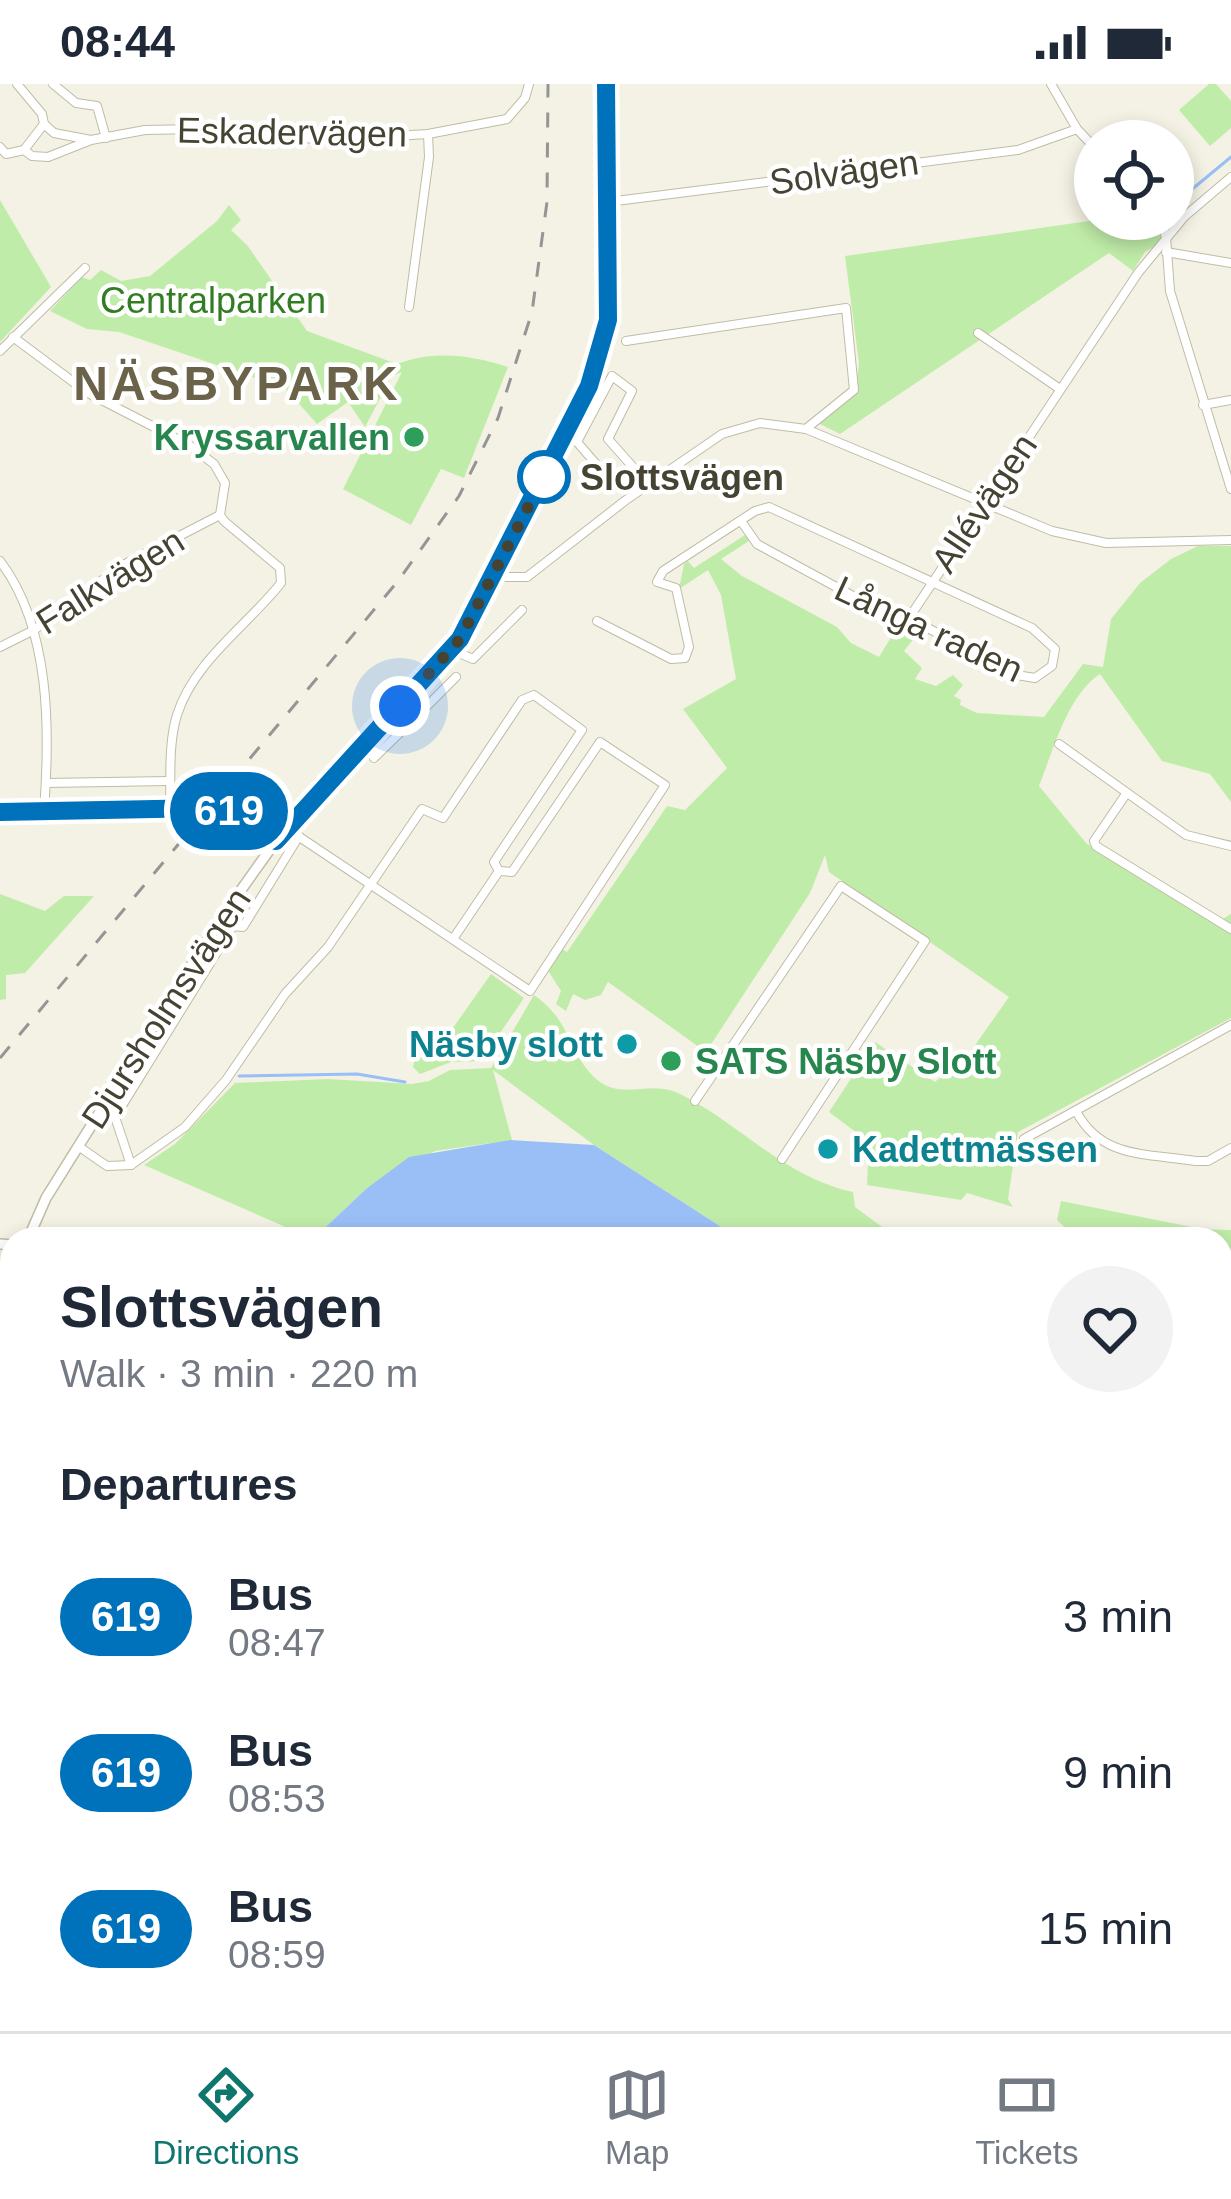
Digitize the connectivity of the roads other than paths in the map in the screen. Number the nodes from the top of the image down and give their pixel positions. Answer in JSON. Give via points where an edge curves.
{"nodes":[{"id":1,"x":17,"y":84,"type":"edge"},
{"id":2,"x":52,"y":84,"type":"edge"},
{"id":3,"x":529,"y":84,"type":"edge"},
{"id":4,"x":606,"y":84,"type":"edge"},
{"id":5,"x":1051,"y":84,"type":"edge"},
{"id":6,"x":44,"y":124,"type":"junction"},
{"id":7,"x":1074,"y":124,"type":"edge"},
{"id":8,"x":1074,"y":130,"type":"edge"},
{"id":9,"x":428,"y":134,"type":"junction"},
{"id":10,"x":106,"y":138,"type":"junction"},
{"id":11,"x":92,"y":140,"type":"junction"},
{"id":12,"x":0,"y":147,"type":"edge"},
{"id":13,"x":24,"y":150,"type":"junction"},
{"id":14,"x":1231,"y":176,"type":"edge"},
{"id":15,"x":608,"y":202,"type":"junction"},
{"id":16,"x":1194,"y":211,"type":"edge"},
{"id":17,"x":1164,"y":240,"type":"edge"},
{"id":18,"x":1166,"y":240,"type":"edge"},
{"id":19,"x":1166,"y":252,"type":"junction"},
{"id":20,"x":1231,"y":263,"type":"edge"},
{"id":21,"x":86,"y":268,"type":"dead end"},
{"id":22,"x":409,"y":308,"type":"dead end"},
{"id":23,"x":978,"y":333,"type":"dead end"},
{"id":24,"x":13,"y":337,"type":"junction"},
{"id":25,"x":626,"y":341,"type":"dead end"},
{"id":26,"x":0,"y":351,"type":"edge"},
{"id":27,"x":1060,"y":389,"type":"junction"},
{"id":28,"x":1231,"y":400,"type":"edge"},
{"id":29,"x":1203,"y":404,"type":"junction"},
{"id":30,"x":806,"y":429,"type":"junction"},
{"id":31,"x":619,"y":483,"type":"dead end"},
{"id":32,"x":649,"y":484,"type":"junction"},
{"id":33,"x":1231,"y":489,"type":"edge"},
{"id":34,"x":984,"y":502,"type":"junction"},
{"id":35,"x":220,"y":515,"type":"junction"},
{"id":36,"x":741,"y":521,"type":"junction"},
{"id":37,"x":1231,"y":540,"type":"edge"},
{"id":38,"x":0,"y":561,"type":"edge"},
{"id":39,"x":494,"y":577,"type":"junction"},
{"id":40,"x":932,"y":580,"type":"junction"},
{"id":41,"x":522,"y":610,"type":"dead end"},
{"id":42,"x":909,"y":618,"type":"junction"},
{"id":43,"x":596,"y":620,"type":"dead end"},
{"id":44,"x":34,"y":630,"type":"junction"},
{"id":45,"x":0,"y":646,"type":"edge"},
{"id":46,"x":452,"y":650,"type":"junction"},
{"id":47,"x":456,"y":677,"type":"dead end"},
{"id":48,"x":400,"y":706,"type":"junction"},
{"id":49,"x":414,"y":719,"type":"junction"},
{"id":50,"x":582,"y":730,"type":"junction"},
{"id":51,"x":600,"y":742,"type":"junction"},
{"id":52,"x":1059,"y":744,"type":"dead end"},
{"id":53,"x":374,"y":758,"type":"dead end"},
{"id":54,"x":170,"y":781,"type":"junction"},
{"id":55,"x":46,"y":783,"type":"junction"},
{"id":56,"x":1126,"y":794,"type":"junction"},
{"id":57,"x":170,"y":808,"type":"junction"},
{"id":58,"x":44,"y":811,"type":"junction"},
{"id":59,"x":0,"y":812,"type":"edge"},
{"id":60,"x":286,"y":828,"type":"junction"},
{"id":61,"x":299,"y":836,"type":"junction"},
{"id":62,"x":276,"y":841,"type":"junction"},
{"id":63,"x":1231,"y":845,"type":"edge"},
{"id":64,"x":499,"y":871,"type":"junction"},
{"id":65,"x":372,"y":885,"type":"junction"},
{"id":66,"x":1231,"y":929,"type":"edge"},
{"id":67,"x":453,"y":940,"type":"junction"},
{"id":68,"x":1231,"y":1025,"type":"edge"},
{"id":69,"x":695,"y":1101,"type":"dead end"},
{"id":70,"x":1076,"y":1111,"type":"junction"},
{"id":71,"x":1024,"y":1139,"type":"dead end"},
{"id":72,"x":78,"y":1146,"type":"junction"},
{"id":73,"x":1231,"y":1148,"type":"edge"},
{"id":74,"x":782,"y":1159,"type":"dead end"},
{"id":75,"x":130,"y":1165,"type":"junction"},
{"id":76,"x":33,"y":1227,"type":"edge"}],
"edges":[{"from":1,"to":6,"type":"street"},
{"from":2,"to":10,"type":"street","via":[[76,103],[97,106]]},
{"from":3,"to":9,"type":"street","name":"Eskadervägen","via":[[507,118]]},
{"from":4,"to":15,"type":"street","name":"Djursholmsvägen"},
{"from":5,"to":7,"type":"street"},
{"from":6,"to":11,"type":"street","name":"Eskadervägen"},
{"from":6,"to":13,"type":"street"},
{"from":8,"to":15,"type":"street","name":"Solvägen","via":[[1018,150]]},
{"from":9,"to":10,"type":"street","name":"Eskadervägen","via":[[327,140],[197,129]]},
{"from":9,"to":22,"type":"street"},
{"from":10,"to":11,"type":"street","name":"Eskadervägen"},
{"from":11,"to":13,"type":"street","name":"Eskadervägen","via":[[48,157]]},
{"from":12,"to":13,"type":"street","name":"Eskadervägen","via":[[6,154]]},
{"from":14,"to":16,"type":"street","name":"Allévägen"},
{"from":15,"to":39,"type":"street","name":"Djursholmsvägen","via":[[608,320],[598,363]]},
{"from":17,"to":27,"type":"street","name":"Allévägen"},
{"from":18,"to":19,"type":"street"},
{"from":19,"to":20,"type":"street"},
{"from":19,"to":29,"type":"street"},
{"from":21,"to":24,"type":"street"},
{"from":23,"to":27,"type":"street"},
{"from":24,"to":26,"type":"street"},
{"from":24,"to":35,"type":"street","via":[[88,393],[206,457],[225,483]]},
{"from":25,"to":30,"type":"street","via":[[846,308],[854,390]]},
{"from":27,"to":34,"type":"street","name":"Allévägen"},
{"from":28,"to":29,"type":"street"},
{"from":29,"to":33,"type":"street"},
{"from":30,"to":32,"type":"street","via":[[734,429]]},
{"from":30,"to":34,"type":"street"},
{"from":31,"to":32,"type":"street","via":[[574,441],[612,376],[632,391],[608,440]]},
{"from":32,"to":39,"type":"street","via":[[527,577]]},
{"from":34,"to":37,"type":"street","via":[[1086,541]]},
{"from":34,"to":40,"type":"street","name":"Allévägen"},
{"from":35,"to":44,"type":"street","name":"Falkvägen","via":[[123,566]]},
{"from":35,"to":54,"type":"street","via":[[280,568],[281,583],[182,701]]},
{"from":36,"to":40,"type":"street","name":"Långa raden","via":[[776,509]]},
{"from":36,"to":42,"type":"street","name":"Långa raden","via":[[757,544],[899,621]]},
{"from":36,"to":43,"type":"street","name":"Långa raden","via":[[657,582],[676,588],[686,658],[671,659]]},
{"from":38,"to":44,"type":"street"},
{"from":39,"to":46,"type":"street","name":"Djursholmsvägen"},
{"from":40,"to":42,"type":"street","name":"Allévägen"},
{"from":40,"to":42,"type":"street","name":"Långa raden","via":[[1032,628],[1054,649],[1052,666],[1035,678],[1016,675]]},
{"from":41,"to":46,"type":"street","via":[[473,659]]},
{"from":44,"to":45,"type":"street","name":"Falkvägen"},
{"from":44,"to":55,"type":"street","via":[[44,678]]},
{"from":46,"to":48,"type":"street","name":"Djursholmsvägen"},
{"from":47,"to":49,"type":"street"},
{"from":48,"to":49,"type":"street"},
{"from":48,"to":60,"type":"street","name":"Djursholmsvägen"},
{"from":49,"to":53,"type":"street"},
{"from":50,"to":51,"type":"street"},
{"from":50,"to":64,"type":"street","via":[[494,862]]},
{"from":50,"to":65,"type":"street","via":[[534,695],[522,700],[443,818],[422,809]]},
{"from":51,"to":64,"type":"street","via":[[512,872]]},
{"from":51,"to":67,"type":"street","via":[[665,785],[530,991]]},
{"from":52,"to":56,"type":"street"},
{"from":54,"to":55,"type":"street"},
{"from":54,"to":57,"type":"street"},
{"from":55,"to":58,"type":"street"},
{"from":56,"to":63,"type":"street","via":[[1186,835]]},
{"from":56,"to":66,"type":"street","via":[[1096,846]]},
{"from":57,"to":58,"type":"street"},
{"from":57,"to":62,"type":"street","via":[[229,812]]},
{"from":58,"to":59,"type":"street"},
{"from":60,"to":61,"type":"street"},
{"from":60,"to":62,"type":"street","name":"Djursholmsvägen"},
{"from":61,"to":65,"type":"street"},
{"from":61,"to":75,"type":"street","via":[[115,1117]]},
{"from":62,"to":72,"type":"street","name":"Djursholmsvägen"},
{"from":64,"to":67,"type":"street"},
{"from":65,"to":67,"type":"street"},
{"from":65,"to":75,"type":"street","via":[[208,1105]]},
{"from":68,"to":70,"type":"street"},
{"from":69,"to":74,"type":"street","via":[[841,886],[925,941]]},
{"from":70,"to":71,"type":"street"},
{"from":70,"to":73,"type":"street","via":[[1091,1136],[1112,1147],[1196,1161]]},
{"from":72,"to":75,"type":"street","via":[[107,1166]]},
{"from":72,"to":76,"type":"street","name":"Djursholmsvägen"}]}
